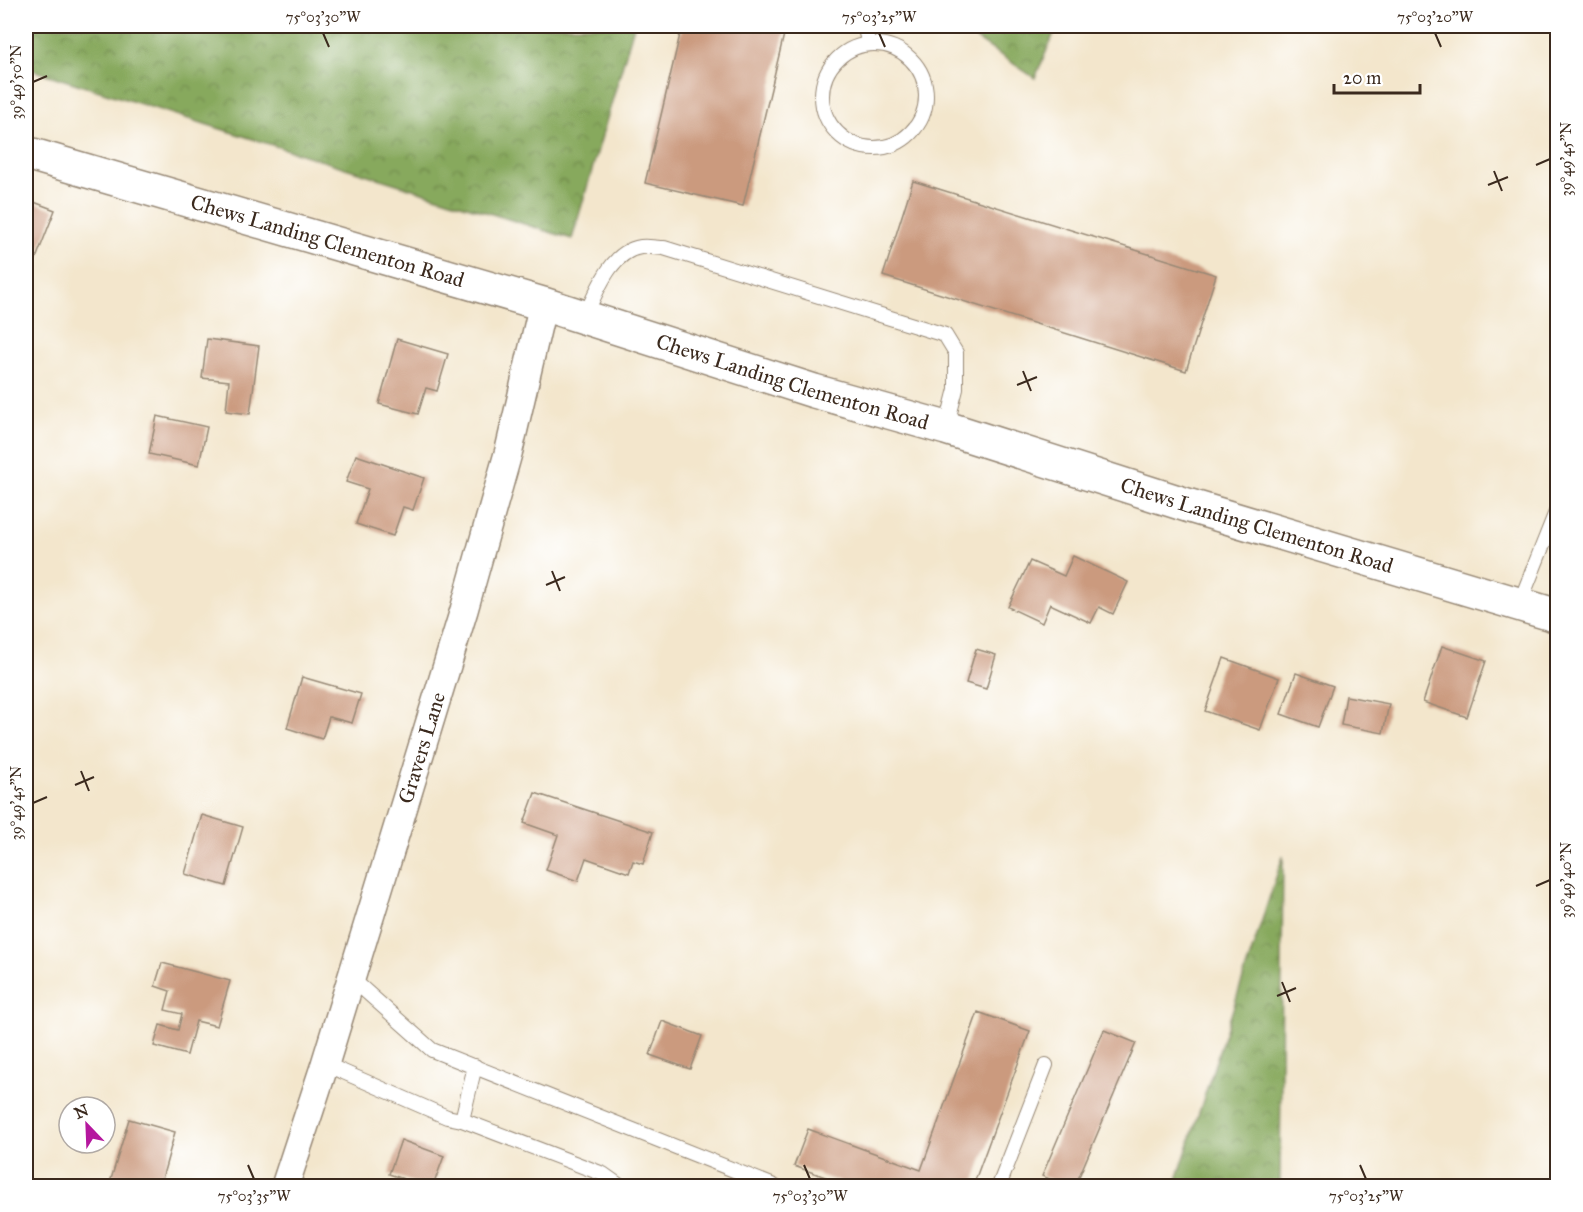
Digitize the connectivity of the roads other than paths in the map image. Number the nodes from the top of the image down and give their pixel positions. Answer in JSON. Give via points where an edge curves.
{"nodes":[{"id":1,"x":864,"y":26,"type":"edge"},
{"id":2,"x":869,"y":44,"type":"junction"},
{"id":3,"x":26,"y":153,"type":"edge"},
{"id":4,"x":543,"y":304,"type":"junction"},
{"id":5,"x":584,"y":318,"type":"junction"},
{"id":6,"x":946,"y":429,"type":"junction"},
{"id":7,"x":1557,"y":507,"type":"edge"},
{"id":8,"x":1519,"y":605,"type":"junction"},
{"id":9,"x":1557,"y":616,"type":"edge"},
{"id":10,"x":351,"y":978,"type":"junction"},
{"id":11,"x":324,"y":1064,"type":"junction"},
{"id":12,"x":1046,"y":1065,"type":"dead end"},
{"id":13,"x":475,"y":1066,"type":"junction"},
{"id":14,"x":462,"y":1120,"type":"junction"},
{"id":15,"x":756,"y":1183,"type":"edge"},
{"id":16,"x":285,"y":1186,"type":"edge"},
{"id":17,"x":620,"y":1186,"type":"edge"},
{"id":18,"x":774,"y":1186,"type":"edge"},
{"id":19,"x":999,"y":1186,"type":"edge"}],
"edges":[{"from":1,"to":2,"type":"lane"},
{"from":2,"to":2,"type":"lane","via":[[837,58],[822,90],[829,124],[841,137],[872,148],[889,146],[916,127],[926,95],[915,63],[903,52],[887,45]]},
{"from":3,"to":4,"type":"main road","name":"Chews Landing Clementon Road"},
{"from":4,"to":5,"type":"main road","name":"Chews Landing Clementon Road"},
{"from":4,"to":10,"type":"street","name":"Gravers Lane","via":[[509,450],[464,609]]},
{"from":5,"to":6,"type":"main road","name":"Chews Landing Clementon Road"},
{"from":5,"to":6,"type":"lane","via":[[609,269],[621,256],[639,247],[664,248],[945,335],[956,353],[956,389]]},
{"from":6,"to":8,"type":"main road","name":"Chews Landing Clementon Road"},
{"from":7,"to":8,"type":"lane"},
{"from":8,"to":9,"type":"main road","name":"Chews Landing Clementon Road"},
{"from":10,"to":11,"type":"street","name":"Gravers Lane"},
{"from":10,"to":13,"type":"lane","via":[[432,1050]]},
{"from":11,"to":14,"type":"lane"},
{"from":11,"to":16,"type":"street","name":"Gravers Lane"},
{"from":12,"to":19,"type":"lane"},
{"from":13,"to":14,"type":"lane"},
{"from":13,"to":15,"type":"lane"},
{"from":14,"to":17,"type":"lane","via":[[603,1174]]},
{"from":15,"to":18,"type":"lane"}]}
